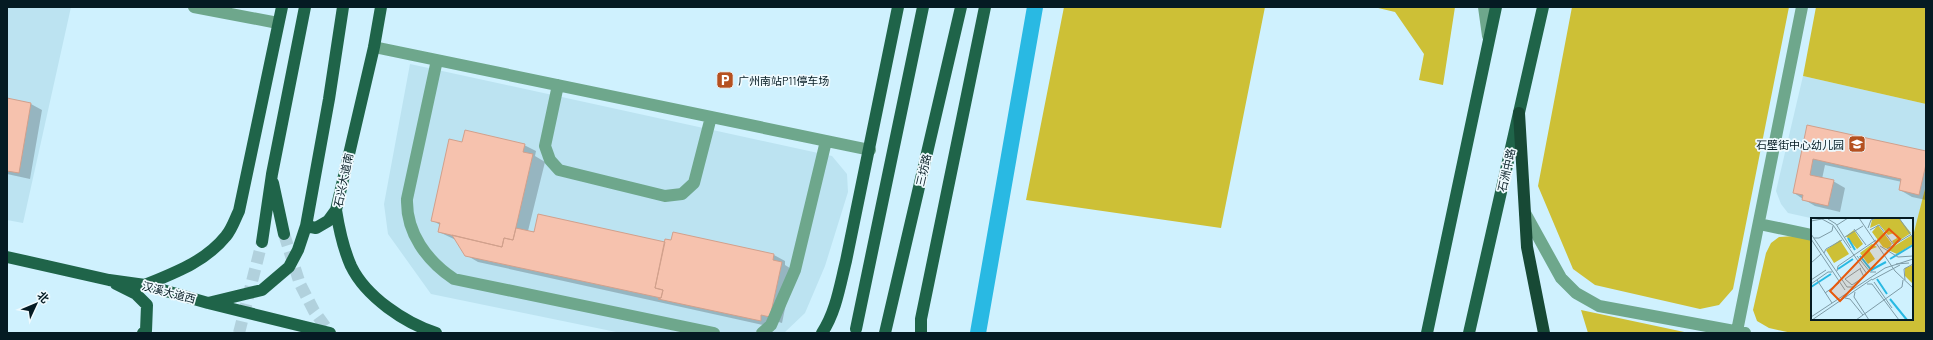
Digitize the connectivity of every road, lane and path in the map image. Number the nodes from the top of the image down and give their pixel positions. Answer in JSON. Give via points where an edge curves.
{"nodes":[{"id":1,"x":194,"y":7,"type":"edge"},
{"id":2,"x":282,"y":7,"type":"edge"},
{"id":3,"x":305,"y":7,"type":"edge"},
{"id":4,"x":343,"y":7,"type":"edge"},
{"id":5,"x":381,"y":7,"type":"edge"},
{"id":6,"x":898,"y":7,"type":"edge"},
{"id":7,"x":924,"y":7,"type":"edge"},
{"id":8,"x":960,"y":7,"type":"edge"},
{"id":9,"x":985,"y":7,"type":"edge"},
{"id":10,"x":1484,"y":7,"type":"edge"},
{"id":11,"x":1496,"y":7,"type":"edge"},
{"id":12,"x":1543,"y":7,"type":"edge"},
{"id":13,"x":1802,"y":7,"type":"edge"},
{"id":14,"x":278,"y":23,"type":"junction"},
{"id":15,"x":1488,"y":36,"type":"junction"},
{"id":16,"x":374,"y":47,"type":"junction"},
{"id":17,"x":437,"y":60,"type":"junction"},
{"id":18,"x":558,"y":85,"type":"junction"},
{"id":19,"x":1519,"y":113,"type":"junction"},
{"id":20,"x":711,"y":117,"type":"junction"},
{"id":21,"x":826,"y":141,"type":"junction"},
{"id":22,"x":870,"y":150,"type":"junction"},
{"id":23,"x":272,"y":174,"type":"junction"},
{"id":24,"x":336,"y":210,"type":"junction"},
{"id":25,"x":1525,"y":213,"type":"junction"},
{"id":26,"x":1759,"y":224,"type":"junction"},
{"id":27,"x":306,"y":226,"type":"junction"},
{"id":28,"x":284,"y":234,"type":"tunnel mouth"},
{"id":29,"x":1811,"y":234,"type":"edge"},
{"id":30,"x":262,"y":242,"type":"tunnel mouth"},
{"id":31,"x":7,"y":257,"type":"edge"},
{"id":32,"x":109,"y":280,"type":"junction"},
{"id":33,"x":144,"y":285,"type":"junction"},
{"id":34,"x":208,"y":303,"type":"junction"},
{"id":35,"x":829,"y":318,"type":"junction"},
{"id":36,"x":856,"y":329,"type":"dead end"},
{"id":37,"x":920,"y":330,"type":"edge"},
{"id":38,"x":1741,"y":332,"type":"edge"},
{"id":39,"x":143,"y":333,"type":"edge"},
{"id":40,"x":330,"y":333,"type":"edge"},
{"id":41,"x":436,"y":333,"type":"edge"},
{"id":42,"x":714,"y":333,"type":"edge"},
{"id":43,"x":762,"y":333,"type":"edge"},
{"id":44,"x":822,"y":333,"type":"edge"},
{"id":45,"x":830,"y":333,"type":"edge"},
{"id":46,"x":885,"y":333,"type":"edge"},
{"id":47,"x":1427,"y":333,"type":"edge"},
{"id":48,"x":1469,"y":333,"type":"edge"},
{"id":49,"x":1544,"y":333,"type":"edge"}],
"edges":[{"from":1,"to":14,"type":"street"},
{"from":2,"to":14,"type":"main road"},
{"from":3,"to":23,"type":"main road"},
{"from":4,"to":27,"type":"main road"},
{"from":5,"to":16,"type":"main road","name":"石兴大道南"},
{"from":6,"to":22,"type":"main road"},
{"from":7,"to":36,"type":"main road"},
{"from":8,"to":46,"type":"main road","name":"三坊路"},
{"from":9,"to":37,"type":"main road"},
{"from":10,"to":15,"type":"street"},
{"from":11,"to":15,"type":"main road"},
{"from":12,"to":19,"type":"main road","name":"石洲中路"},
{"from":13,"to":26,"type":"street"},
{"from":14,"to":33,"type":"main road","via":[[239,212],[227,236],[206,255],[182,270]]},
{"from":15,"to":47,"type":"main road"},
{"from":16,"to":17,"type":"street"},
{"from":16,"to":24,"type":"main road","name":"石兴大道南"},
{"from":17,"to":18,"type":"street"},
{"from":17,"to":42,"type":"street","via":[[406,214],[409,226],[426,255],[439,269],[454,279]]},
{"from":18,"to":20,"type":"street"},
{"from":18,"to":20,"type":"street","via":[[545,146],[550,160],[559,170],[665,196],[682,194],[694,183]]},
{"from":19,"to":25,"type":"highway"},
{"from":19,"to":48,"type":"main road","name":"石洲中路"},
{"from":20,"to":21,"type":"street"},
{"from":21,"to":22,"type":"street"},
{"from":21,"to":43,"type":"street","via":[[795,270],[771,325]]},
{"from":22,"to":35,"type":"main road","via":[[837,297]]},
{"from":23,"to":28,"type":"main road"},
{"from":23,"to":30,"type":"main road"},
{"from":24,"to":27,"type":"main road","via":[[328,221],[316,228]]},
{"from":24,"to":41,"type":"main road","name":"石兴大道南","via":[[340,236],[352,268],[372,294],[393,312]]},
{"from":25,"to":38,"type":"street","via":[[1561,278],[1576,293],[1599,306]]},
{"from":25,"to":49,"type":"highway","via":[[1527,247]]},
{"from":26,"to":29,"type":"street"},
{"from":26,"to":38,"type":"street"},
{"from":27,"to":34,"type":"main road","via":[[289,267],[262,290]]},
{"from":31,"to":32,"type":"main road","name":"汉溪大道西"},
{"from":32,"to":33,"type":"main road","name":"汉溪大道西"},
{"from":32,"to":39,"type":"main road","via":[[136,294],[147,305],[146,331]]},
{"from":33,"to":34,"type":"main road","name":"汉溪大道西"},
{"from":34,"to":40,"type":"main road","name":"汉溪大道西"},
{"from":35,"to":44,"type":"main road"},
{"from":35,"to":45,"type":"main road"}]}
